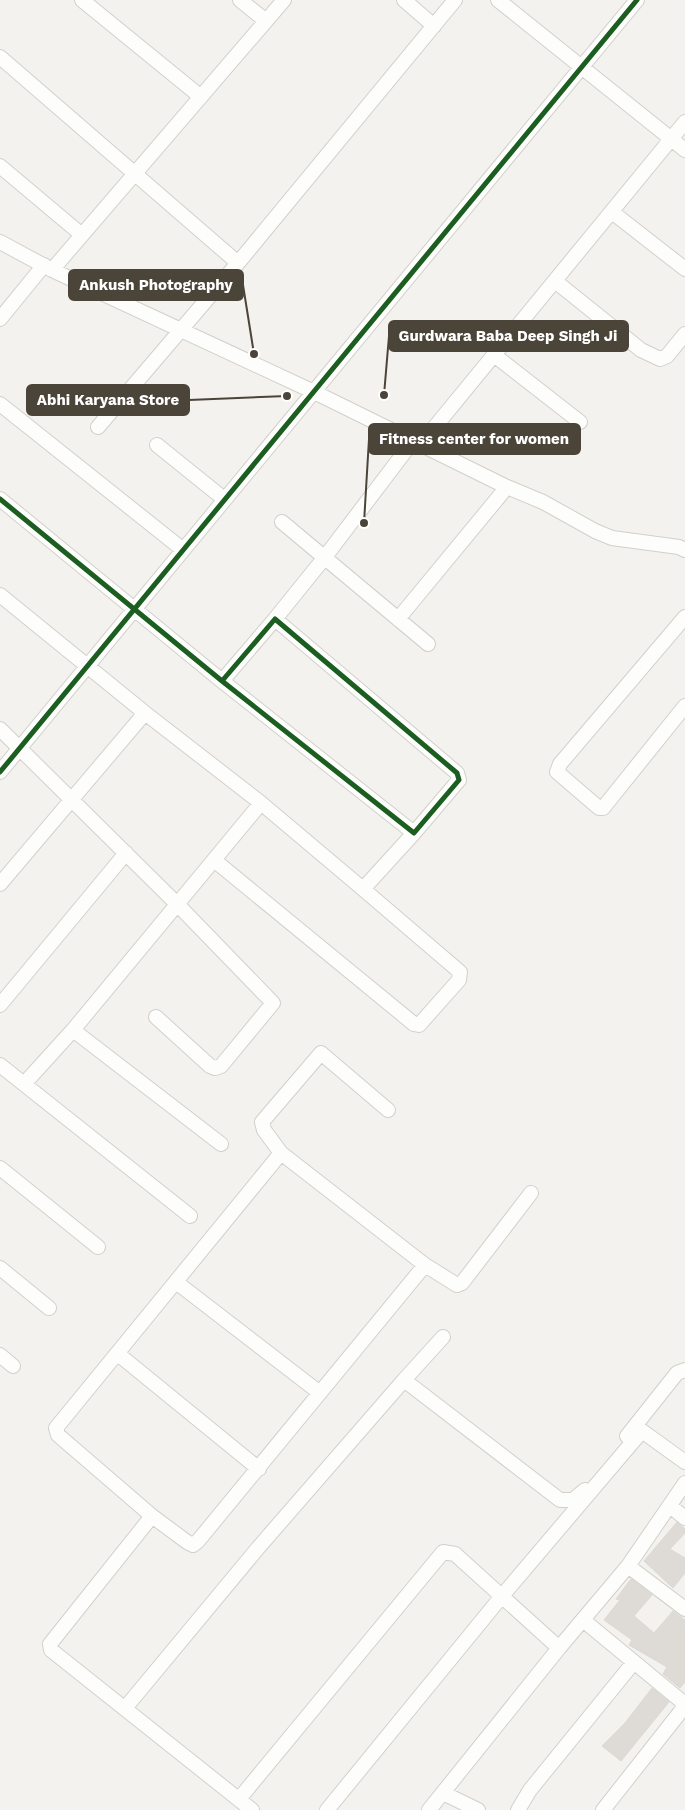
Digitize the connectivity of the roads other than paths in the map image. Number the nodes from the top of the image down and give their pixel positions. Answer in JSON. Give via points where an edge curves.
{"nodes":[{"id":1,"x":82,"y":0,"type":"edge"},
{"id":2,"x":240,"y":0,"type":"edge"},
{"id":3,"x":284,"y":0,"type":"edge"},
{"id":4,"x":404,"y":0,"type":"edge"},
{"id":5,"x":455,"y":0,"type":"edge"},
{"id":6,"x":498,"y":0,"type":"edge"},
{"id":7,"x":637,"y":0,"type":"edge"},
{"id":8,"x":266,"y":21,"type":"junction"},
{"id":9,"x":434,"y":26,"type":"junction"},
{"id":10,"x":0,"y":58,"type":"edge"},
{"id":11,"x":582,"y":67,"type":"junction"},
{"id":12,"x":201,"y":97,"type":"junction"},
{"id":13,"x":685,"y":122,"type":"edge"},
{"id":14,"x":672,"y":139,"type":"junction"},
{"id":15,"x":685,"y":150,"type":"edge"},
{"id":16,"x":0,"y":166,"type":"edge"},
{"id":17,"x":134,"y":175,"type":"junction"},
{"id":18,"x":612,"y":212,"type":"junction"},
{"id":19,"x":82,"y":235,"type":"junction"},
{"id":20,"x":0,"y":242,"type":"edge"},
{"id":21,"x":238,"y":263,"type":"junction"},
{"id":22,"x":48,"y":267,"type":"junction"},
{"id":23,"x":685,"y":270,"type":"edge"},
{"id":24,"x":555,"y":281,"type":"junction"},
{"id":25,"x":0,"y":319,"type":"edge"},
{"id":26,"x":180,"y":331,"type":"junction"},
{"id":27,"x":685,"y":334,"type":"edge"},
{"id":28,"x":494,"y":355,"type":"junction"},
{"id":29,"x":312,"y":391,"type":"junction"},
{"id":30,"x":0,"y":404,"type":"edge"},
{"id":31,"x":580,"y":422,"type":"dead end"},
{"id":32,"x":98,"y":427,"type":"dead end"},
{"id":33,"x":417,"y":443,"type":"junction"},
{"id":34,"x":157,"y":445,"type":"dead end"},
{"id":35,"x":507,"y":487,"type":"junction"},
{"id":36,"x":0,"y":498,"type":"edge"},
{"id":37,"x":224,"y":499,"type":"junction"},
{"id":38,"x":282,"y":522,"type":"dead end"},
{"id":39,"x":182,"y":549,"type":"junction"},
{"id":40,"x":685,"y":550,"type":"edge"},
{"id":41,"x":325,"y":558,"type":"junction"},
{"id":42,"x":0,"y":595,"type":"edge"},
{"id":43,"x":135,"y":607,"type":"junction"},
{"id":44,"x":685,"y":617,"type":"edge"},
{"id":45,"x":275,"y":619,"type":"junction"},
{"id":46,"x":398,"y":619,"type":"junction"},
{"id":47,"x":428,"y":644,"type":"dead end"},
{"id":48,"x":88,"y":665,"type":"junction"},
{"id":49,"x":222,"y":681,"type":"junction"},
{"id":50,"x":685,"y":706,"type":"edge"},
{"id":51,"x":145,"y":713,"type":"junction"},
{"id":52,"x":0,"y":728,"type":"edge"},
{"id":53,"x":19,"y":749,"type":"junction"},
{"id":54,"x":0,"y":772,"type":"edge"},
{"id":55,"x":71,"y":800,"type":"junction"},
{"id":56,"x":261,"y":803,"type":"junction"},
{"id":57,"x":414,"y":833,"type":"junction"},
{"id":58,"x":126,"y":853,"type":"junction"},
{"id":59,"x":214,"y":860,"type":"junction"},
{"id":60,"x":0,"y":884,"type":"edge"},
{"id":61,"x":363,"y":889,"type":"junction"},
{"id":62,"x":178,"y":905,"type":"junction"},
{"id":63,"x":0,"y":1006,"type":"edge"},
{"id":64,"x":156,"y":1018,"type":"dead end"},
{"id":65,"x":73,"y":1030,"type":"junction"},
{"id":66,"x":0,"y":1065,"type":"edge"},
{"id":67,"x":24,"y":1084,"type":"junction"},
{"id":68,"x":388,"y":1110,"type":"dead end"},
{"id":69,"x":221,"y":1144,"type":"dead end"},
{"id":70,"x":281,"y":1153,"type":"junction"},
{"id":71,"x":0,"y":1168,"type":"edge"},
{"id":72,"x":532,"y":1193,"type":"dead end"},
{"id":73,"x":190,"y":1216,"type":"dead end"},
{"id":74,"x":98,"y":1246,"type":"dead end"},
{"id":75,"x":425,"y":1265,"type":"junction"},
{"id":76,"x":0,"y":1268,"type":"edge"},
{"id":77,"x":176,"y":1282,"type":"junction"},
{"id":78,"x":49,"y":1308,"type":"dead end"},
{"id":79,"x":443,"y":1338,"type":"dead end"},
{"id":80,"x":118,"y":1354,"type":"junction"},
{"id":81,"x":0,"y":1355,"type":"edge"},
{"id":82,"x":13,"y":1366,"type":"dead end"},
{"id":83,"x":685,"y":1370,"type":"edge"},
{"id":84,"x":404,"y":1380,"type":"junction"},
{"id":85,"x":320,"y":1394,"type":"junction"},
{"id":86,"x":685,"y":1462,"type":"edge"},
{"id":87,"x":259,"y":1469,"type":"junction"},
{"id":88,"x":685,"y":1483,"type":"edge"},
{"id":89,"x":670,"y":1506,"type":"junction"},
{"id":90,"x":152,"y":1516,"type":"junction"},
{"id":91,"x":685,"y":1518,"type":"edge"},
{"id":92,"x":628,"y":1566,"type":"junction"},
{"id":93,"x":502,"y":1596,"type":"junction"},
{"id":94,"x":685,"y":1609,"type":"edge"},
{"id":95,"x":583,"y":1620,"type":"junction"},
{"id":96,"x":559,"y":1648,"type":"junction"},
{"id":97,"x":634,"y":1662,"type":"junction"},
{"id":98,"x":685,"y":1705,"type":"edge"},
{"id":99,"x":126,"y":1707,"type":"junction"},
{"id":100,"x":443,"y":1794,"type":"junction"},
{"id":101,"x":239,"y":1799,"type":"junction"},
{"id":102,"x":252,"y":1810,"type":"edge"},
{"id":103,"x":327,"y":1810,"type":"edge"},
{"id":104,"x":429,"y":1810,"type":"edge"},
{"id":105,"x":478,"y":1810,"type":"edge"},
{"id":106,"x":518,"y":1810,"type":"edge"},
{"id":107,"x":603,"y":1810,"type":"edge"}],
"edges":[{"from":1,"to":12,"type":"street"},
{"from":2,"to":8,"type":"street"},
{"from":3,"to":8,"type":"street"},
{"from":4,"to":9,"type":"street"},
{"from":5,"to":9,"type":"street"},
{"from":6,"to":11,"type":"street"},
{"from":7,"to":11,"type":"street"},
{"from":8,"to":12,"type":"street"},
{"from":9,"to":21,"type":"street"},
{"from":10,"to":17,"type":"street"},
{"from":11,"to":14,"type":"street"},
{"from":11,"to":29,"type":"street"},
{"from":12,"to":17,"type":"street"},
{"from":13,"to":14,"type":"street"},
{"from":14,"to":15,"type":"street"},
{"from":14,"to":18,"type":"street"},
{"from":16,"to":19,"type":"street"},
{"from":17,"to":19,"type":"street"},
{"from":17,"to":21,"type":"street"},
{"from":18,"to":23,"type":"street"},
{"from":18,"to":24,"type":"street"},
{"from":19,"to":22,"type":"street"},
{"from":20,"to":22,"type":"street"},
{"from":21,"to":26,"type":"street"},
{"from":22,"to":25,"type":"street"},
{"from":22,"to":26,"type":"street"},
{"from":24,"to":27,"type":"street","via":[[641,350],[660,359],[667,356]]},
{"from":24,"to":28,"type":"street"},
{"from":26,"to":29,"type":"street"},
{"from":26,"to":32,"type":"street"},
{"from":28,"to":31,"type":"street"},
{"from":28,"to":33,"type":"street"},
{"from":29,"to":33,"type":"street"},
{"from":29,"to":37,"type":"street"},
{"from":30,"to":39,"type":"street"},
{"from":33,"to":35,"type":"street"},
{"from":33,"to":41,"type":"street"},
{"from":34,"to":37,"type":"street"},
{"from":35,"to":40,"type":"street","via":[[543,502],[600,534]]},
{"from":35,"to":46,"type":"street"},
{"from":36,"to":43,"type":"street"},
{"from":37,"to":39,"type":"street"},
{"from":38,"to":41,"type":"street"},
{"from":39,"to":43,"type":"street"},
{"from":41,"to":45,"type":"street"},
{"from":41,"to":46,"type":"street"},
{"from":42,"to":48,"type":"street"},
{"from":43,"to":48,"type":"street"},
{"from":43,"to":49,"type":"street"},
{"from":44,"to":50,"type":"street","via":[[560,764],[557,772],[603,808]]},
{"from":45,"to":49,"type":"street"},
{"from":45,"to":57,"type":"street","via":[[459,775],[457,782]]},
{"from":46,"to":47,"type":"street"},
{"from":48,"to":51,"type":"street"},
{"from":48,"to":53,"type":"street"},
{"from":49,"to":57,"type":"street"},
{"from":51,"to":55,"type":"street"},
{"from":51,"to":56,"type":"street"},
{"from":52,"to":53,"type":"street"},
{"from":53,"to":54,"type":"street"},
{"from":53,"to":55,"type":"street"},
{"from":55,"to":58,"type":"street"},
{"from":55,"to":60,"type":"street"},
{"from":56,"to":59,"type":"street"},
{"from":56,"to":61,"type":"street"},
{"from":57,"to":61,"type":"street"},
{"from":58,"to":62,"type":"street"},
{"from":58,"to":63,"type":"street"},
{"from":59,"to":61,"type":"street","via":[[419,1025],[459,980],[460,972]]},
{"from":59,"to":62,"type":"street"},
{"from":62,"to":64,"type":"street","via":[[273,1003],[216,1068]]},
{"from":62,"to":65,"type":"street"},
{"from":65,"to":67,"type":"street"},
{"from":65,"to":69,"type":"street"},
{"from":66,"to":67,"type":"street"},
{"from":67,"to":73,"type":"street"},
{"from":68,"to":70,"type":"street","via":[[321,1053],[262,1122]]},
{"from":70,"to":75,"type":"street"},
{"from":70,"to":77,"type":"street"},
{"from":71,"to":74,"type":"street"},
{"from":72,"to":75,"type":"street","via":[[462,1283],[455,1284]]},
{"from":75,"to":85,"type":"street"},
{"from":76,"to":78,"type":"street"},
{"from":77,"to":80,"type":"street"},
{"from":77,"to":85,"type":"street"},
{"from":79,"to":84,"type":"street"},
{"from":80,"to":87,"type":"street"},
{"from":80,"to":90,"type":"street","via":[[56,1430]]},
{"from":81,"to":82,"type":"street"},
{"from":83,"to":84,"type":"street","via":[[677,1373],[581,1494],[567,1502],[560,1500]]},
{"from":84,"to":99,"type":"street"},
{"from":85,"to":87,"type":"street"},
{"from":86,"to":93,"type":"street","via":[[642,1430]]},
{"from":87,"to":90,"type":"street","via":[[195,1544],[187,1542]]},
{"from":88,"to":89,"type":"street"},
{"from":89,"to":91,"type":"street"},
{"from":89,"to":92,"type":"street"},
{"from":90,"to":99,"type":"street","via":[[50,1644],[51,1650]]},
{"from":92,"to":94,"type":"street"},
{"from":92,"to":95,"type":"street"},
{"from":93,"to":96,"type":"street"},
{"from":93,"to":101,"type":"street","via":[[455,1554],[443,1552]]},
{"from":93,"to":103,"type":"street"},
{"from":95,"to":96,"type":"street"},
{"from":95,"to":97,"type":"street"},
{"from":96,"to":100,"type":"street"},
{"from":97,"to":98,"type":"street"},
{"from":97,"to":106,"type":"street","via":[[530,1790]]},
{"from":98,"to":107,"type":"street"},
{"from":99,"to":101,"type":"street"},
{"from":100,"to":104,"type":"street"},
{"from":100,"to":105,"type":"street"},
{"from":101,"to":102,"type":"street"}]}
